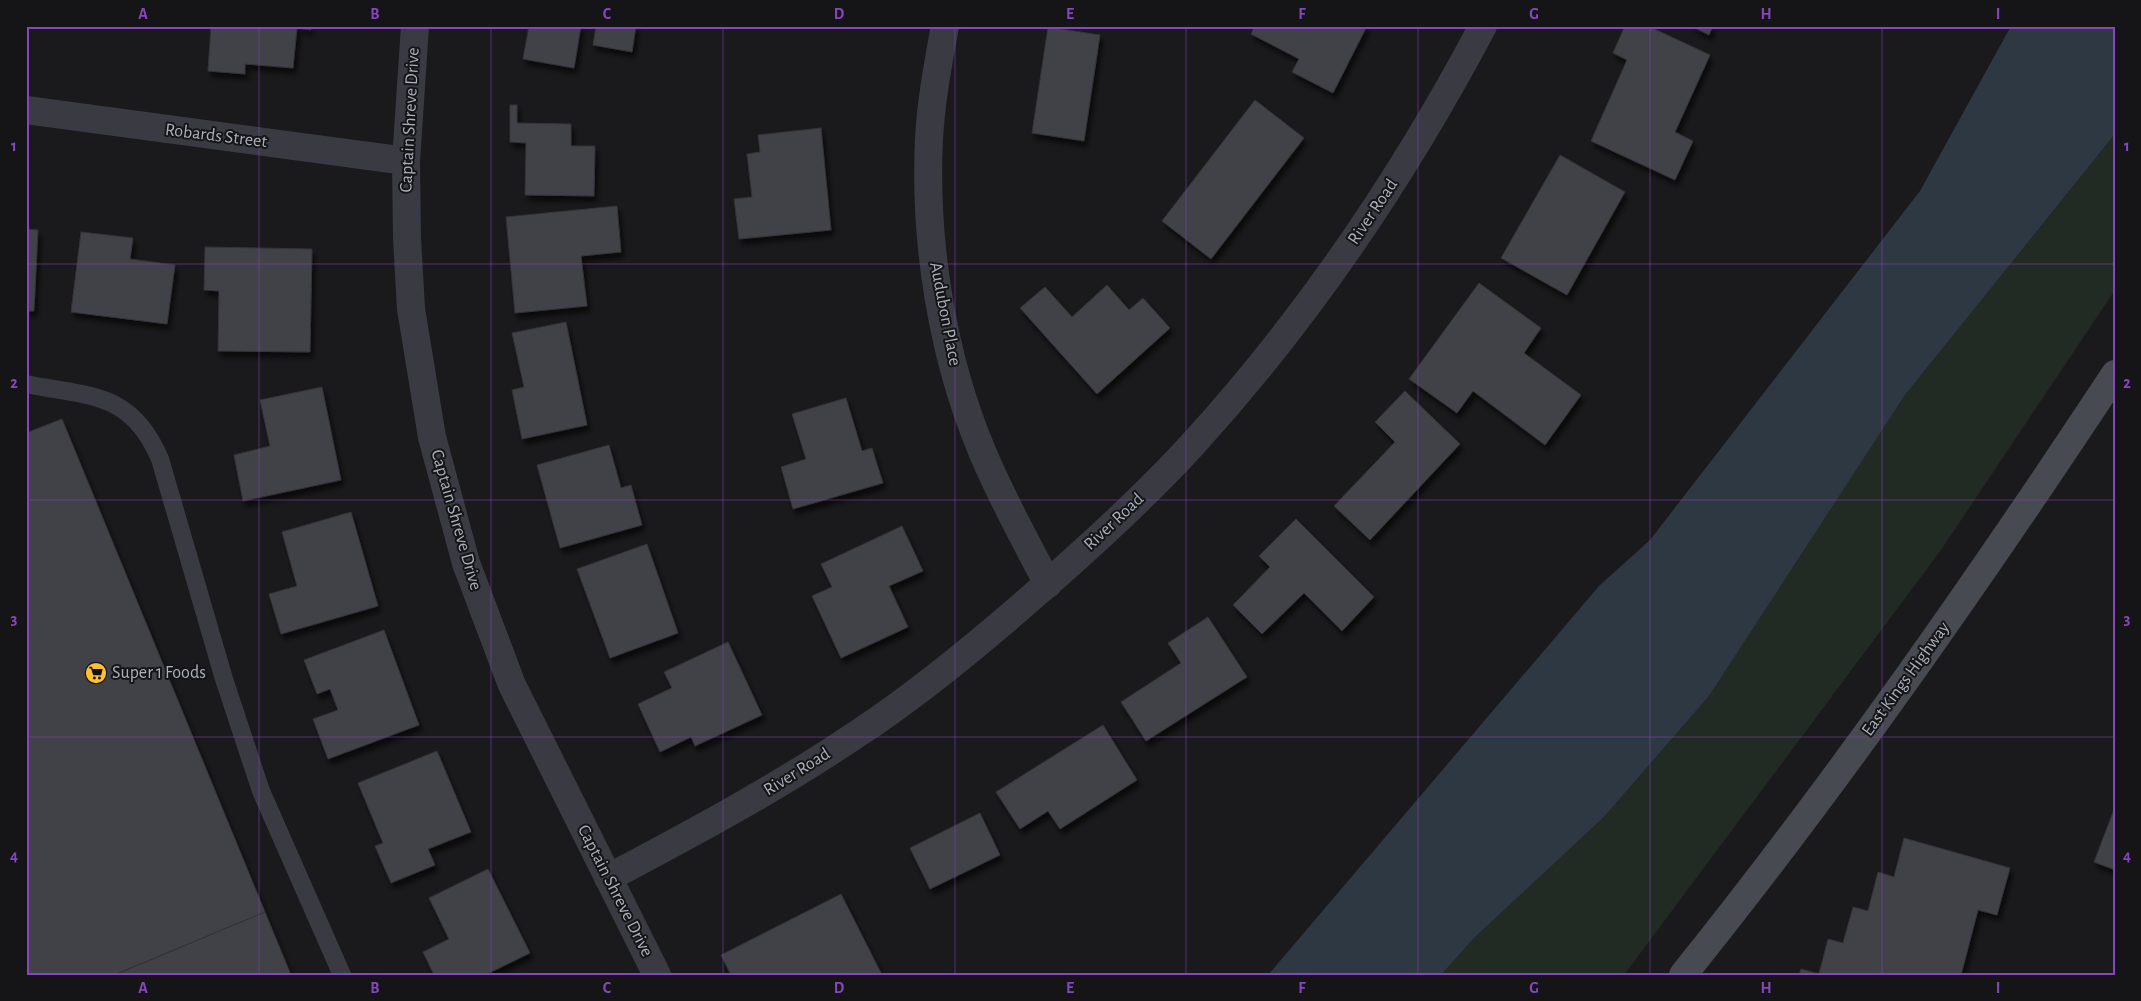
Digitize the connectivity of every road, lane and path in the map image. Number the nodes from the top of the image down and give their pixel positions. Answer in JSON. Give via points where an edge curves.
{"nodes":[{"id":1,"x":415,"y":26,"type":"edge"},
{"id":2,"x":945,"y":26,"type":"edge"},
{"id":3,"x":1483,"y":26,"type":"edge"},
{"id":4,"x":26,"y":110,"type":"edge"},
{"id":5,"x":406,"y":161,"type":"junction"},
{"id":6,"x":2115,"y":374,"type":"edge"},
{"id":7,"x":26,"y":384,"type":"edge"},
{"id":8,"x":1048,"y":584,"type":"junction"},
{"id":9,"x":608,"y":878,"type":"junction"},
{"id":10,"x":342,"y":975,"type":"edge"},
{"id":11,"x":657,"y":975,"type":"edge"},
{"id":12,"x":1683,"y":975,"type":"edge"}],
"edges":[{"from":1,"to":5,"type":"street","name":"Captain Shreve Drive"},
{"from":2,"to":8,"type":"street","name":"Audubon Place","via":[[933,91],[929,187],[936,283],[964,402],[981,450],[1001,496]]},
{"from":3,"to":8,"type":"street","name":"River Road","via":[[1403,167],[1288,330],[1192,445],[1140,499]]},
{"from":4,"to":5,"type":"street","name":"Robards Street"},
{"from":5,"to":9,"type":"street","name":"Captain Shreve Drive","via":[[411,309],[432,436],[466,563],[512,685]]},
{"from":6,"to":12,"type":"main road","name":"East Kings Highway","via":[[1950,618],[1830,784]]},
{"from":7,"to":10,"type":"lane","via":[[112,401],[127,411],[153,442],[260,791]]},
{"from":8,"to":9,"type":"street","name":"River Road","via":[[979,643],[859,733],[732,813]]},
{"from":9,"to":11,"type":"street","name":"Captain Shreve Drive"}]}
